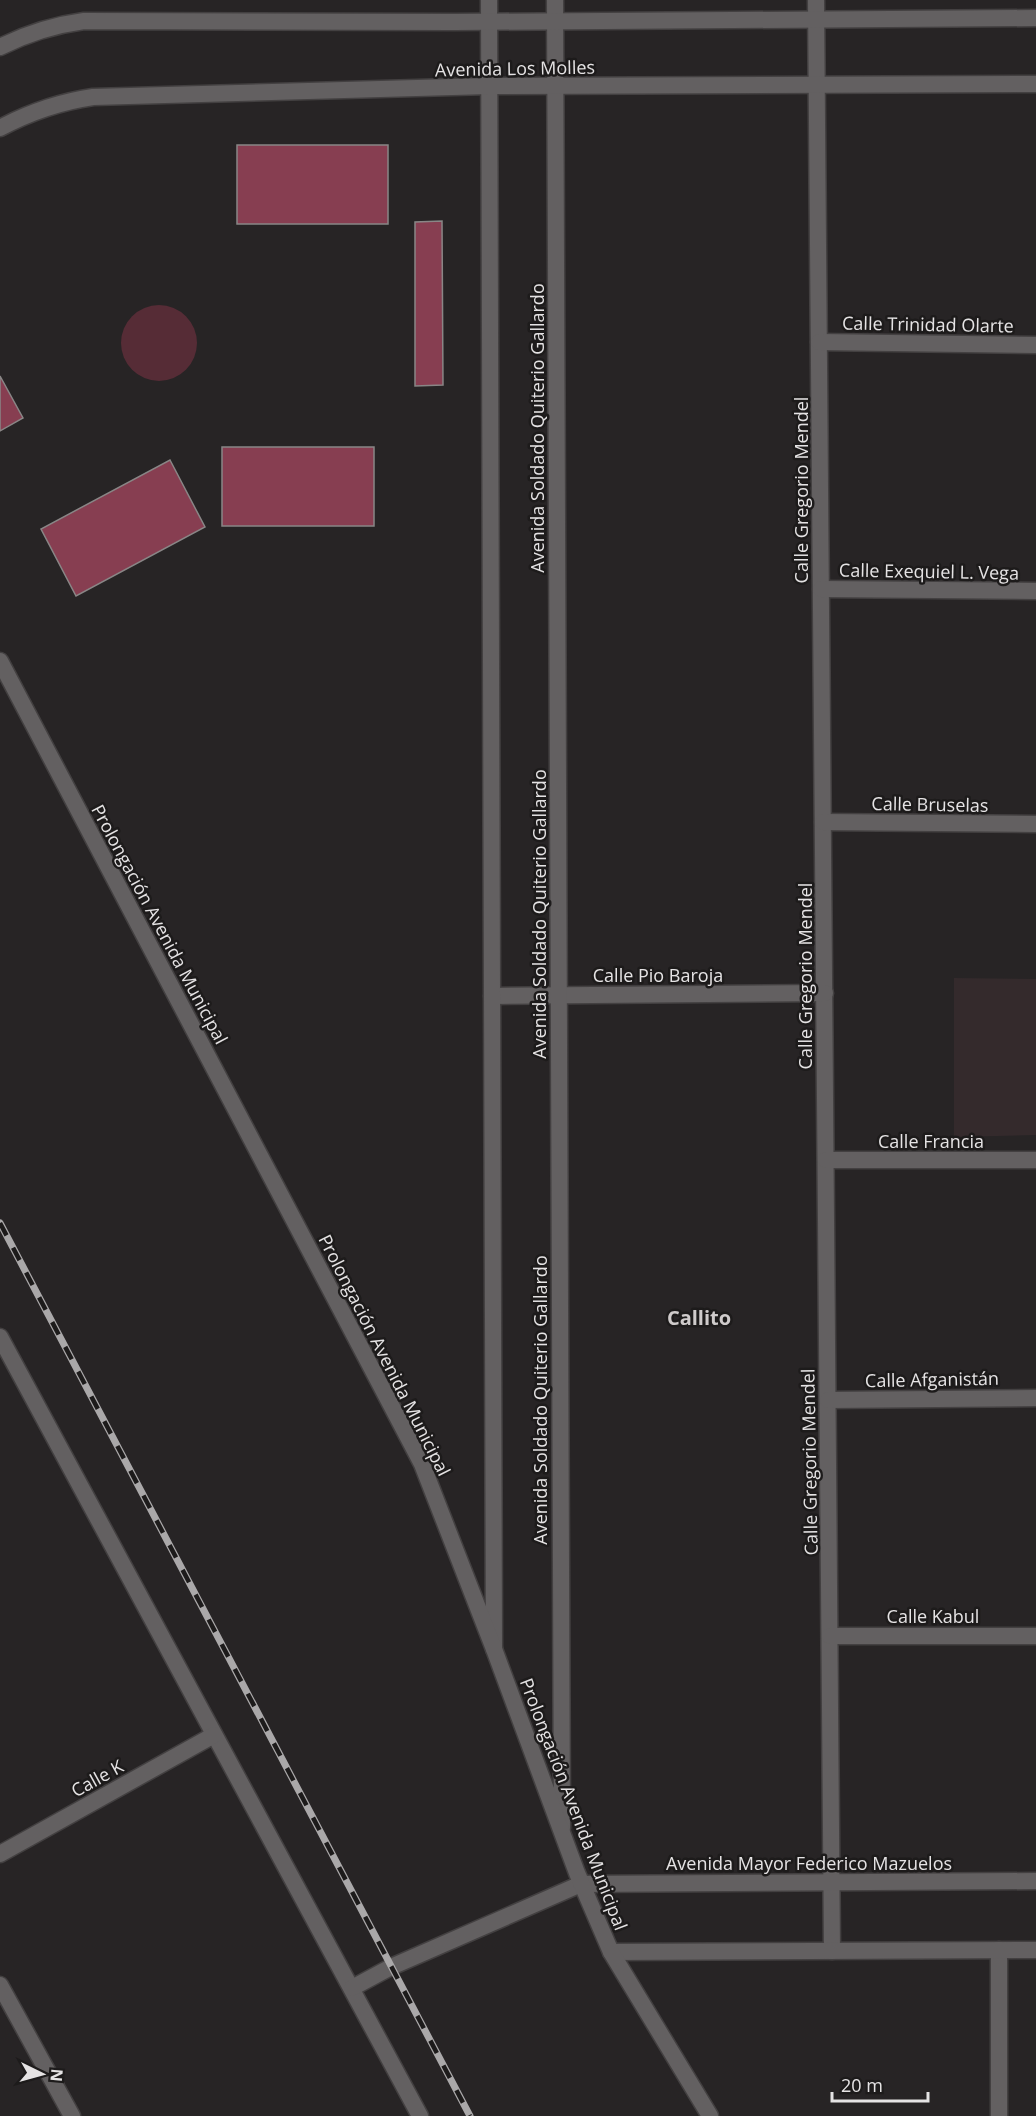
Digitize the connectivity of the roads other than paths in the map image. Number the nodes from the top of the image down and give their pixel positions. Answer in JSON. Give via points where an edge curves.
{"nodes":[{"id":1,"x":489,"y":0,"type":"edge"},
{"id":2,"x":555,"y":0,"type":"edge"},
{"id":3,"x":816,"y":0,"type":"edge"},
{"id":4,"x":1036,"y":18,"type":"edge"},
{"id":5,"x":816,"y":19,"type":"junction"},
{"id":6,"x":555,"y":20,"type":"junction"},
{"id":7,"x":488,"y":21,"type":"junction"},
{"id":8,"x":0,"y":47,"type":"edge"},
{"id":9,"x":1036,"y":84,"type":"edge"},
{"id":10,"x":817,"y":85,"type":"junction"},
{"id":11,"x":555,"y":86,"type":"junction"},
{"id":12,"x":489,"y":87,"type":"junction"},
{"id":13,"x":0,"y":128,"type":"edge"},
{"id":14,"x":819,"y":342,"type":"junction"},
{"id":15,"x":1036,"y":345,"type":"edge"},
{"id":16,"x":821,"y":589,"type":"junction"},
{"id":17,"x":1036,"y":591,"type":"edge"},
{"id":18,"x":0,"y":661,"type":"edge"},
{"id":19,"x":823,"y":822,"type":"junction"},
{"id":20,"x":1036,"y":824,"type":"edge"},
{"id":21,"x":825,"y":993,"type":"junction"},
{"id":22,"x":559,"y":995,"type":"junction"},
{"id":23,"x":492,"y":996,"type":"junction"},
{"id":24,"x":826,"y":1160,"type":"junction"},
{"id":25,"x":1036,"y":1160,"type":"edge"},
{"id":26,"x":0,"y":1337,"type":"edge"},
{"id":27,"x":1036,"y":1398,"type":"edge"},
{"id":28,"x":828,"y":1400,"type":"junction"},
{"id":29,"x":830,"y":1636,"type":"junction"},
{"id":30,"x":1036,"y":1636,"type":"edge"},
{"id":31,"x":494,"y":1649,"type":"junction"},
{"id":32,"x":214,"y":1735,"type":"junction"},
{"id":33,"x":562,"y":1828,"type":"junction"},
{"id":34,"x":0,"y":1854,"type":"edge"},
{"id":35,"x":1036,"y":1881,"type":"edge"},
{"id":36,"x":832,"y":1882,"type":"junction"},
{"id":37,"x":581,"y":1884,"type":"junction"},
{"id":38,"x":999,"y":1950,"type":"junction"},
{"id":39,"x":1036,"y":1950,"type":"edge"},
{"id":40,"x":832,"y":1951,"type":"junction"},
{"id":41,"x":611,"y":1952,"type":"junction"},
{"id":42,"x":0,"y":1985,"type":"edge"},
{"id":43,"x":352,"y":1988,"type":"junction"},
{"id":44,"x":72,"y":2116,"type":"edge"},
{"id":45,"x":420,"y":2116,"type":"edge"},
{"id":46,"x":710,"y":2116,"type":"edge"},
{"id":47,"x":999,"y":2116,"type":"edge"}],
"edges":[{"from":1,"to":7,"type":"street"},
{"from":2,"to":6,"type":"street","name":"Avenida Soldado Quiterio Gallardo"},
{"from":3,"to":5,"type":"street","name":"Calle Gregorio Mendel"},
{"from":4,"to":5,"type":"street"},
{"from":5,"to":6,"type":"street"},
{"from":5,"to":10,"type":"street","name":"Calle Gregorio Mendel"},
{"from":6,"to":7,"type":"street"},
{"from":6,"to":11,"type":"street","name":"Avenida Soldado Quiterio Gallardo"},
{"from":7,"to":8,"type":"street","via":[[84,21],[54,25]]},
{"from":7,"to":12,"type":"street"},
{"from":9,"to":10,"type":"street","name":"Avenida Los Molles"},
{"from":10,"to":11,"type":"street","name":"Avenida Los Molles"},
{"from":10,"to":14,"type":"street","name":"Calle Gregorio Mendel"},
{"from":11,"to":12,"type":"street","name":"Avenida Los Molles"},
{"from":11,"to":22,"type":"street","name":"Avenida Soldado Quiterio Gallardo"},
{"from":12,"to":13,"type":"street","name":"Avenida Los Molles","via":[[93,97],[43,108]]},
{"from":12,"to":23,"type":"street"},
{"from":14,"to":15,"type":"street","name":"Calle Trinidad Olarte"},
{"from":14,"to":16,"type":"street","name":"Calle Gregorio Mendel"},
{"from":16,"to":17,"type":"street","name":"Calle Exequiel L. Vega"},
{"from":16,"to":19,"type":"street","name":"Calle Gregorio Mendel"},
{"from":18,"to":31,"type":"street","name":"Prolongación Avenida Municipal","via":[[422,1464]]},
{"from":19,"to":20,"type":"street","name":"Calle Bruselas"},
{"from":19,"to":21,"type":"street","name":"Calle Gregorio Mendel"},
{"from":21,"to":22,"type":"street","name":"Calle Pio Baroja"},
{"from":21,"to":24,"type":"street","name":"Calle Gregorio Mendel"},
{"from":22,"to":23,"type":"street","name":"Calle Pio Baroja"},
{"from":22,"to":33,"type":"street","name":"Avenida Soldado Quiterio Gallardo"},
{"from":23,"to":31,"type":"street"},
{"from":24,"to":25,"type":"street","name":"Calle Francia"},
{"from":24,"to":28,"type":"street","name":"Calle Gregorio Mendel"},
{"from":26,"to":32,"type":"street"},
{"from":27,"to":28,"type":"street","name":"Calle Afganistán"},
{"from":28,"to":29,"type":"street","name":"Calle Gregorio Mendel"},
{"from":29,"to":30,"type":"street","name":"Calle Kabul"},
{"from":29,"to":36,"type":"street","name":"Calle Gregorio Mendel"},
{"from":31,"to":33,"type":"street","name":"Prolongación Avenida Municipal"},
{"from":32,"to":34,"type":"street","name":"Calle K"},
{"from":32,"to":43,"type":"street"},
{"from":33,"to":37,"type":"street","name":"Prolongación Avenida Municipal"},
{"from":35,"to":36,"type":"street","name":"Avenida Mayor Federico Mazuelos"},
{"from":36,"to":37,"type":"street","name":"Avenida Mayor Federico Mazuelos"},
{"from":36,"to":40,"type":"street","name":"Calle Gregorio Mendel"},
{"from":37,"to":41,"type":"street","name":"Prolongación Avenida Municipal"},
{"from":37,"to":43,"type":"street"},
{"from":38,"to":39,"type":"street"},
{"from":38,"to":40,"type":"street"},
{"from":38,"to":47,"type":"street"},
{"from":40,"to":41,"type":"street"},
{"from":41,"to":46,"type":"street","name":"Prolongación Avenida Municipal"},
{"from":42,"to":44,"type":"street"},
{"from":43,"to":45,"type":"street"}]}
